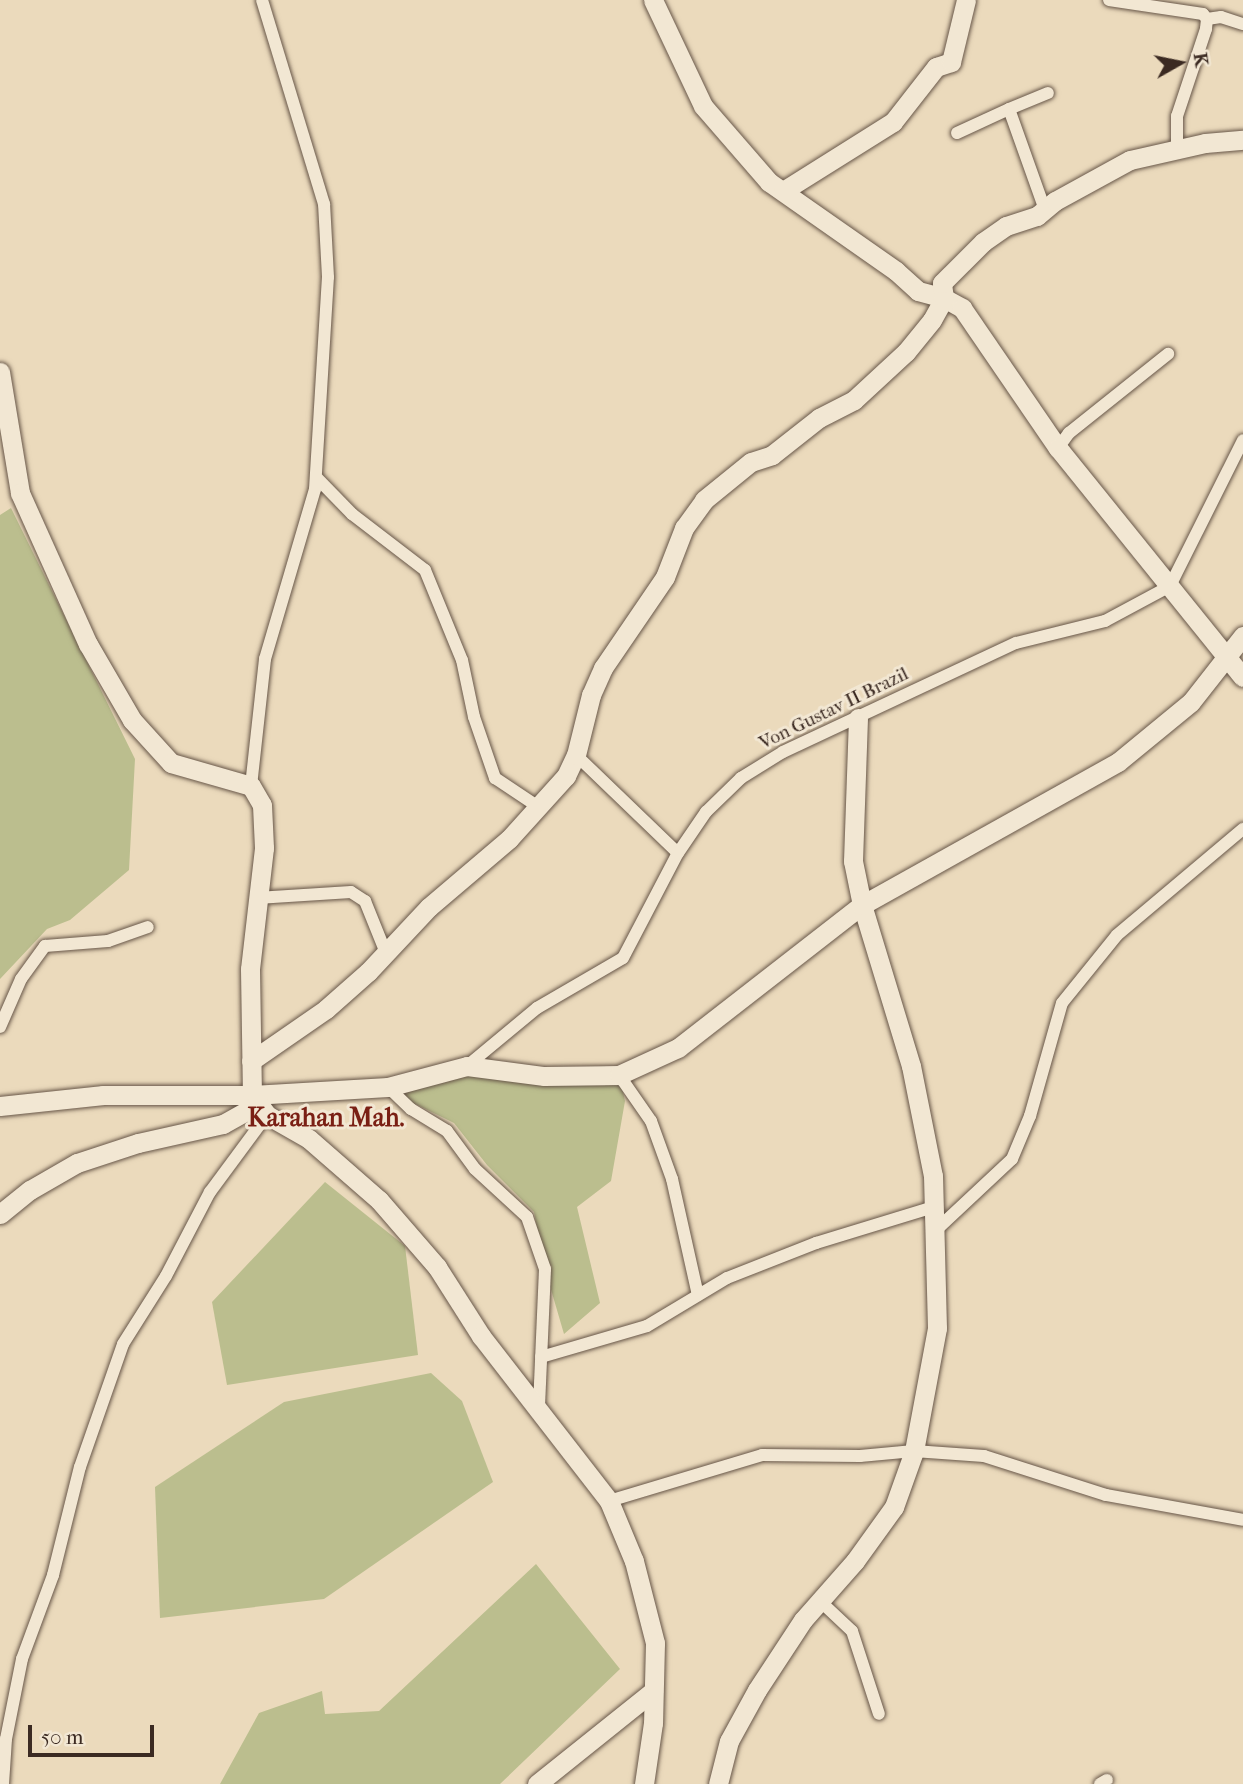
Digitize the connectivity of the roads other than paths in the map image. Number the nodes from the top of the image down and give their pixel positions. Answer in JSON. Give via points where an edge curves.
{"nodes":[{"id":1,"x":262,"y":0,"type":"edge"},
{"id":2,"x":653,"y":0,"type":"edge"},
{"id":3,"x":966,"y":0,"type":"edge"},
{"id":4,"x":1109,"y":0,"type":"edge"},
{"id":5,"x":1207,"y":19,"type":"junction"},
{"id":6,"x":1243,"y":24,"type":"edge"},
{"id":7,"x":1048,"y":93,"type":"dead end"},
{"id":8,"x":1009,"y":109,"type":"junction"},
{"id":9,"x":957,"y":133,"type":"dead end"},
{"id":10,"x":1243,"y":140,"type":"edge"},
{"id":11,"x":1177,"y":149,"type":"junction"},
{"id":12,"x":783,"y":191,"type":"junction"},
{"id":13,"x":1045,"y":210,"type":"junction"},
{"id":14,"x":944,"y":298,"type":"junction"},
{"id":15,"x":1168,"y":355,"type":"dead end"},
{"id":16,"x":0,"y":372,"type":"edge"},
{"id":17,"x":1243,"y":440,"type":"edge"},
{"id":18,"x":1058,"y":447,"type":"junction"},
{"id":19,"x":316,"y":477,"type":"junction"},
{"id":20,"x":1170,"y":586,"type":"junction"},
{"id":21,"x":1243,"y":636,"type":"edge"},
{"id":22,"x":1226,"y":658,"type":"junction"},
{"id":23,"x":1243,"y":677,"type":"edge"},
{"id":24,"x":858,"y":719,"type":"junction"},
{"id":25,"x":576,"y":755,"type":"junction"},
{"id":26,"x":251,"y":786,"type":"junction"},
{"id":27,"x":537,"y":806,"type":"junction"},
{"id":28,"x":1243,"y":829,"type":"edge"},
{"id":29,"x":678,"y":853,"type":"junction"},
{"id":30,"x":257,"y":898,"type":"junction"},
{"id":31,"x":862,"y":905,"type":"junction"},
{"id":32,"x":148,"y":927,"type":"dead end"},
{"id":33,"x":386,"y":953,"type":"junction"},
{"id":34,"x":0,"y":1027,"type":"edge"},
{"id":35,"x":251,"y":1062,"type":"junction"},
{"id":36,"x":467,"y":1066,"type":"junction"},
{"id":37,"x":619,"y":1075,"type":"junction"},
{"id":38,"x":388,"y":1087,"type":"junction"},
{"id":39,"x":259,"y":1105,"type":"junction"},
{"id":40,"x":0,"y":1106,"type":"edge"},
{"id":41,"x":933,"y":1207,"type":"junction"},
{"id":42,"x":0,"y":1214,"type":"edge"},
{"id":43,"x":934,"y":1233,"type":"junction"},
{"id":44,"x":698,"y":1295,"type":"junction"},
{"id":45,"x":541,"y":1357,"type":"junction"},
{"id":46,"x":539,"y":1409,"type":"junction"},
{"id":47,"x":914,"y":1451,"type":"junction"},
{"id":48,"x":608,"y":1501,"type":"junction"},
{"id":49,"x":1243,"y":1520,"type":"edge"},
{"id":50,"x":821,"y":1601,"type":"junction"},
{"id":51,"x":653,"y":1691,"type":"junction"},
{"id":52,"x":879,"y":1714,"type":"dead end"},
{"id":53,"x":2,"y":1784,"type":"edge"},
{"id":54,"x":537,"y":1784,"type":"edge"},
{"id":55,"x":644,"y":1784,"type":"edge"},
{"id":56,"x":718,"y":1784,"type":"edge"}],
"edges":[{"from":1,"to":19,"type":"street","via":[[324,204],[328,277]]},
{"from":2,"to":12,"type":"street","via":[[703,106],[769,182]]},
{"from":3,"to":12,"type":"street","via":[[951,62],[936,67],[893,122]]},
{"from":4,"to":5,"type":"street"},
{"from":5,"to":6,"type":"street","via":[[1221,17]]},
{"from":5,"to":11,"type":"street","via":[[1177,116]]},
{"from":7,"to":8,"type":"street"},
{"from":8,"to":9,"type":"street"},
{"from":8,"to":13,"type":"street"},
{"from":10,"to":11,"type":"street"},
{"from":11,"to":13,"type":"street","via":[[1130,160]]},
{"from":12,"to":14,"type":"street","via":[[918,291]]},
{"from":13,"to":14,"type":"street","via":[[1006,226],[983,242],[942,283]]},
{"from":14,"to":18,"type":"street","via":[[962,309]]},
{"from":14,"to":25,"type":"street","via":[[906,352],[854,400],[819,418],[772,454],[751,462],[704,500],[684,528],[665,576],[603,668]]},
{"from":15,"to":18,"type":"street","via":[[1069,433]]},
{"from":16,"to":26,"type":"street","via":[[20,493],[89,644],[132,720],[171,763]]},
{"from":17,"to":20,"type":"street"},
{"from":18,"to":20,"type":"street"},
{"from":19,"to":26,"type":"street","via":[[265,659]]},
{"from":19,"to":27,"type":"street","via":[[352,514],[425,570],[461,660],[495,778]]},
{"from":20,"to":22,"type":"street"},
{"from":20,"to":24,"type":"street","name":"Von Gustav II Brazil","via":[[1105,621],[1016,643]]},
{"from":21,"to":22,"type":"street"},
{"from":22,"to":23,"type":"street"},
{"from":22,"to":31,"type":"street","via":[[1191,702],[1118,762]]},
{"from":24,"to":29,"type":"street","name":"Von Gustav II Brazil","via":[[783,751],[741,778],[706,812]]},
{"from":24,"to":31,"type":"street","via":[[853,861]]},
{"from":25,"to":27,"type":"street","via":[[566,776]]},
{"from":25,"to":29,"type":"street"},
{"from":26,"to":30,"type":"street","via":[[262,805],[264,848]]},
{"from":27,"to":33,"type":"street","via":[[509,839],[429,907]]},
{"from":28,"to":43,"type":"street","via":[[1117,934],[1062,1003],[1030,1116],[1012,1159]]},
{"from":29,"to":36,"type":"street","name":"Von Gustav II Brazil","via":[[623,958],[537,1008]]},
{"from":30,"to":33,"type":"street","via":[[351,892],[365,901]]},
{"from":30,"to":35,"type":"street","via":[[250,969]]},
{"from":31,"to":37,"type":"street","via":[[678,1048]]},
{"from":31,"to":41,"type":"street","via":[[911,1066],[933,1176]]},
{"from":32,"to":34,"type":"street","via":[[108,941],[45,946],[21,979]]},
{"from":33,"to":35,"type":"street","via":[[326,1009]]},
{"from":35,"to":39,"type":"street"},
{"from":36,"to":37,"type":"street","via":[[544,1076]]},
{"from":36,"to":38,"type":"street"},
{"from":37,"to":44,"type":"street","via":[[652,1121],[672,1179]]},
{"from":38,"to":39,"type":"street"},
{"from":38,"to":45,"type":"street","via":[[447,1131],[475,1169],[527,1217],[545,1269]]},
{"from":39,"to":40,"type":"street","via":[[103,1095]]},
{"from":39,"to":42,"type":"street","via":[[223,1124],[138,1143],[77,1163]]},
{"from":39,"to":46,"type":"street","via":[[309,1139],[379,1200],[437,1267],[481,1336]]},
{"from":39,"to":53,"type":"street","via":[[166,1276],[123,1344],[80,1467],[53,1575],[22,1659]]},
{"from":41,"to":43,"type":"street"},
{"from":41,"to":44,"type":"street","via":[[816,1242],[727,1278]]},
{"from":43,"to":47,"type":"street","via":[[937,1328]]},
{"from":44,"to":45,"type":"street","via":[[647,1326]]},
{"from":45,"to":46,"type":"street"},
{"from":46,"to":48,"type":"street"},
{"from":47,"to":48,"type":"street","via":[[860,1456],[762,1455]]},
{"from":47,"to":49,"type":"street","via":[[984,1456],[1106,1495]]},
{"from":47,"to":50,"type":"street","via":[[894,1507]]},
{"from":48,"to":51,"type":"street","via":[[634,1562],[655,1643]]},
{"from":50,"to":52,"type":"street","via":[[852,1631]]},
{"from":50,"to":56,"type":"street","via":[[803,1620],[751,1700],[729,1741]]},
{"from":51,"to":54,"type":"street"},
{"from":51,"to":55,"type":"street"}]}
